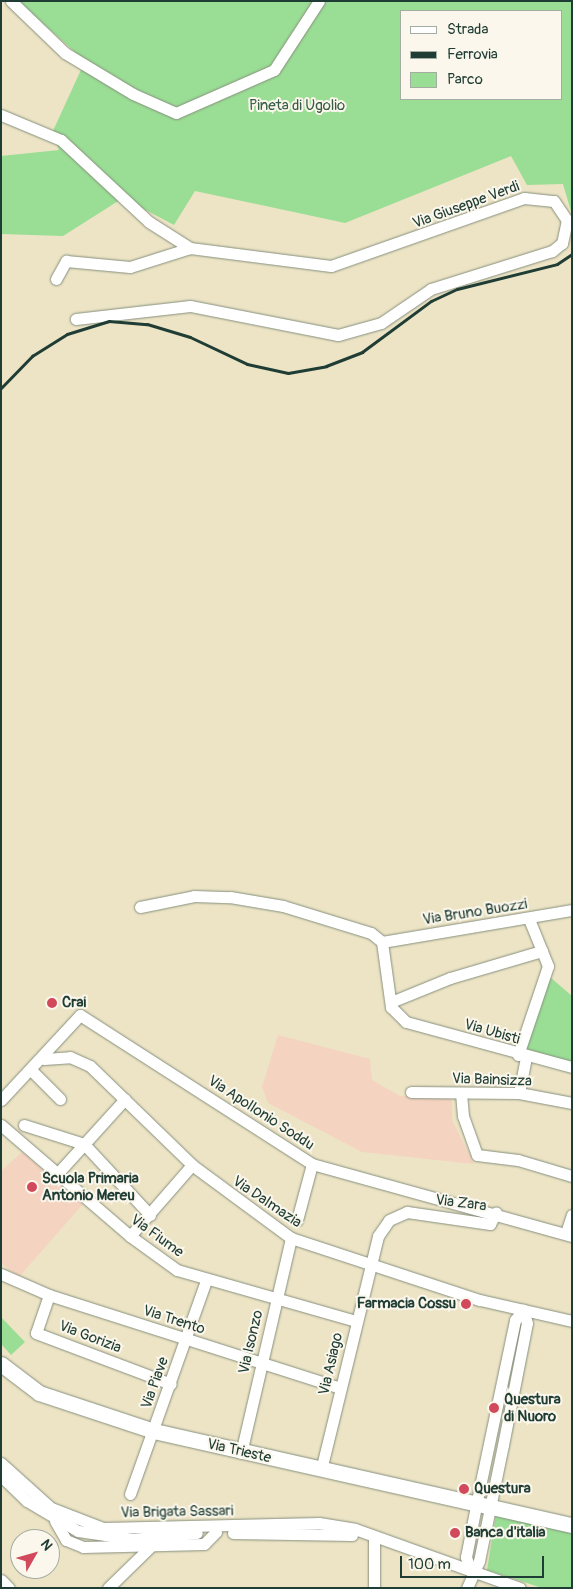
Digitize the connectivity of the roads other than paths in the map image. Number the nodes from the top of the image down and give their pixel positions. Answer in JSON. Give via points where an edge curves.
{"nodes":[{"id":1,"x":11,"y":1,"type":"edge"},
{"id":2,"x":319,"y":1,"type":"edge"},
{"id":3,"x":1,"y":115,"type":"edge"},
{"id":4,"x":190,"y":248,"type":"junction"},
{"id":5,"x":56,"y":279,"type":"dead end"},
{"id":6,"x":76,"y":319,"type":"dead end"},
{"id":7,"x":140,"y":908,"type":"dead end"},
{"id":8,"x":572,"y":910,"type":"edge"},
{"id":9,"x":528,"y":919,"type":"junction"},
{"id":10,"x":382,"y":942,"type":"junction"},
{"id":11,"x":542,"y":951,"type":"junction"},
{"id":12,"x":390,"y":1002,"type":"junction"},
{"id":13,"x":522,"y":1056,"type":"junction"},
{"id":14,"x":44,"y":1058,"type":"junction"},
{"id":15,"x":572,"y":1067,"type":"edge"},
{"id":16,"x":31,"y":1070,"type":"junction"},
{"id":17,"x":411,"y":1092,"type":"dead end"},
{"id":18,"x":519,"y":1093,"type":"junction"},
{"id":19,"x":461,"y":1094,"type":"junction"},
{"id":20,"x":60,"y":1099,"type":"dead end"},
{"id":21,"x":125,"y":1099,"type":"junction"},
{"id":22,"x":1,"y":1100,"type":"edge"},
{"id":23,"x":572,"y":1103,"type":"edge"},
{"id":24,"x":1,"y":1125,"type":"edge"},
{"id":25,"x":24,"y":1125,"type":"dead end"},
{"id":26,"x":84,"y":1144,"type":"junction"},
{"id":27,"x":312,"y":1164,"type":"junction"},
{"id":28,"x":192,"y":1165,"type":"junction"},
{"id":29,"x":57,"y":1174,"type":"junction"},
{"id":30,"x":572,"y":1176,"type":"edge"},
{"id":31,"x":496,"y":1212,"type":"junction"},
{"id":32,"x":150,"y":1215,"type":"junction"},
{"id":33,"x":572,"y":1215,"type":"edge"},
{"id":34,"x":297,"y":1220,"type":"dead end"},
{"id":35,"x":569,"y":1235,"type":"edge"},
{"id":36,"x":130,"y":1236,"type":"junction"},
{"id":37,"x":292,"y":1238,"type":"junction"},
{"id":38,"x":372,"y":1266,"type":"junction"},
{"id":39,"x":1,"y":1274,"type":"edge"},
{"id":40,"x":206,"y":1281,"type":"junction"},
{"id":41,"x":49,"y":1295,"type":"junction"},
{"id":42,"x":276,"y":1300,"type":"junction"},
{"id":43,"x":523,"y":1310,"type":"junction"},
{"id":44,"x":356,"y":1321,"type":"junction"},
{"id":45,"x":572,"y":1321,"type":"edge"},
{"id":46,"x":187,"y":1339,"type":"junction"},
{"id":47,"x":508,"y":1354,"type":"junction"},
{"id":48,"x":520,"y":1356,"type":"junction"},
{"id":49,"x":1,"y":1364,"type":"edge"},
{"id":50,"x":262,"y":1366,"type":"junction"},
{"id":51,"x":171,"y":1384,"type":"junction"},
{"id":52,"x":340,"y":1388,"type":"junction"},
{"id":53,"x":154,"y":1431,"type":"junction"},
{"id":54,"x":489,"y":1443,"type":"junction"},
{"id":55,"x":503,"y":1445,"type":"junction"},
{"id":56,"x":241,"y":1453,"type":"junction"},
{"id":57,"x":1,"y":1463,"type":"edge"},
{"id":58,"x":321,"y":1470,"type":"junction"},
{"id":59,"x":1,"y":1476,"type":"edge"},
{"id":60,"x":130,"y":1494,"type":"dead end"},
{"id":61,"x":482,"y":1506,"type":"junction"},
{"id":62,"x":54,"y":1520,"type":"junction"},
{"id":63,"x":572,"y":1525,"type":"edge"},
{"id":64,"x":216,"y":1532,"type":"junction"},
{"id":65,"x":374,"y":1537,"type":"junction"},
{"id":66,"x":151,"y":1546,"type":"junction"},
{"id":67,"x":471,"y":1571,"type":"junction"},
{"id":68,"x":1,"y":1580,"type":"edge"},
{"id":69,"x":9,"y":1588,"type":"edge"},
{"id":70,"x":108,"y":1588,"type":"edge"},
{"id":71,"x":374,"y":1588,"type":"edge"},
{"id":72,"x":467,"y":1588,"type":"edge"},
{"id":73,"x":520,"y":1588,"type":"edge"}],
"edges":[{"from":1,"to":2,"type":"street","via":[[83,64],[176,113],[274,70]]},
{"from":3,"to":4,"type":"street","name":"Via Giuseppe Verdi","via":[[29,123],[61,140],[149,222]]},
{"from":4,"to":5,"type":"street","via":[[130,267],[66,261]]},
{"from":4,"to":6,"type":"street","name":"Via Giuseppe Verdi","via":[[331,266],[349,264],[524,198],[554,201],[567,220],[562,243],[552,251],[431,289],[381,322],[338,335],[190,306]]},
{"from":7,"to":10,"type":"street","via":[[194,896],[230,897],[316,915],[371,934]]},
{"from":8,"to":9,"type":"street","name":"Via Bruno Buozzi"},
{"from":9,"to":10,"type":"street","name":"Via Bruno Buozzi"},
{"from":9,"to":11,"type":"street"},
{"from":10,"to":12,"type":"street"},
{"from":11,"to":12,"type":"street","via":[[450,978]]},
{"from":11,"to":13,"type":"street","via":[[548,966]]},
{"from":12,"to":13,"type":"street","name":"Via Ubisti","via":[[406,1022]]},
{"from":13,"to":15,"type":"street","name":"Via Ubisti"},
{"from":13,"to":18,"type":"street"},
{"from":14,"to":16,"type":"street"},
{"from":14,"to":21,"type":"street","name":"Via Dalmazia","via":[[70,1057],[90,1066]]},
{"from":14,"to":27,"type":"street","name":"Via Apollonio Soddu","via":[[80,1015]]},
{"from":16,"to":20,"type":"street"},
{"from":16,"to":22,"type":"street"},
{"from":17,"to":19,"type":"street","name":"Via Bainsizza"},
{"from":18,"to":19,"type":"street","name":"Via Bainsizza"},
{"from":18,"to":23,"type":"street","name":"Via Bainsizza"},
{"from":19,"to":30,"type":"street","via":[[463,1116],[478,1155],[518,1160]]},
{"from":21,"to":26,"type":"street"},
{"from":21,"to":28,"type":"street","name":"Via Dalmazia"},
{"from":24,"to":29,"type":"street","name":"Via Fiume"},
{"from":25,"to":26,"type":"street"},
{"from":26,"to":29,"type":"street"},
{"from":26,"to":32,"type":"street"},
{"from":27,"to":31,"type":"street","name":"Via Apollonio Soddu"},
{"from":27,"to":34,"type":"street"},
{"from":28,"to":32,"type":"street"},
{"from":28,"to":37,"type":"street","name":"Via Dalmazia"},
{"from":29,"to":36,"type":"street","name":"Via Fiume"},
{"from":31,"to":35,"type":"street","name":"Via Zara"},
{"from":31,"to":38,"type":"street","name":"Via Zara","via":[[490,1224],[407,1212],[389,1220],[378,1236]]},
{"from":32,"to":36,"type":"street"},
{"from":33,"to":35,"type":"street"},
{"from":36,"to":40,"type":"street","name":"Via Fiume","via":[[177,1270]]},
{"from":37,"to":38,"type":"street","name":"Via Dalmazia"},
{"from":37,"to":42,"type":"street","name":"Via Isonzo"},
{"from":38,"to":43,"type":"street","name":"Via Dalmazia"},
{"from":38,"to":44,"type":"street","name":"Via Asiago"},
{"from":39,"to":41,"type":"street","name":"Via Trento"},
{"from":40,"to":42,"type":"street","name":"Via Fiume"},
{"from":40,"to":46,"type":"street","name":"Via Piave"},
{"from":41,"to":46,"type":"street","name":"Via Trento"},
{"from":41,"to":51,"type":"street","name":"Via Gorizia","via":[[36,1332]]},
{"from":42,"to":44,"type":"street","name":"Via Fiume"},
{"from":42,"to":50,"type":"street","name":"Via Isonzo"},
{"from":43,"to":45,"type":"street","name":"Via Dalmazia"},
{"from":43,"to":47,"type":"street","via":[[515,1320]]},
{"from":43,"to":48,"type":"street","via":[[527,1324]]},
{"from":44,"to":52,"type":"street","name":"Via Asiago"},
{"from":46,"to":50,"type":"street","name":"Via Trento"},
{"from":46,"to":51,"type":"street","name":"Via Piave"},
{"from":47,"to":48,"type":"street"},
{"from":47,"to":54,"type":"street"},
{"from":48,"to":55,"type":"street"},
{"from":49,"to":53,"type":"main road","name":"Via Trieste","via":[[39,1393]]},
{"from":50,"to":52,"type":"street","name":"Via Trento"},
{"from":50,"to":56,"type":"street","name":"Via Isonzo"},
{"from":51,"to":53,"type":"street","name":"Via Piave"},
{"from":52,"to":58,"type":"street","name":"Via Asiago"},
{"from":53,"to":56,"type":"main road","name":"Via Trieste"},
{"from":53,"to":60,"type":"street","name":"Via Piave"},
{"from":54,"to":55,"type":"street"},
{"from":54,"to":61,"type":"street"},
{"from":55,"to":61,"type":"street"},
{"from":56,"to":58,"type":"main road","name":"Via Trieste"},
{"from":57,"to":65,"type":"street","name":"Via Brigata Sassari","via":[[51,1508],[103,1528],[319,1524]]},
{"from":58,"to":61,"type":"main road","name":"Via Trieste"},
{"from":59,"to":62,"type":"street","name":"Via Brigata Sassari"},
{"from":61,"to":63,"type":"main road","name":"Via Trieste"},
{"from":61,"to":67,"type":"street","via":[[479,1561]]},
{"from":62,"to":64,"type":"street","name":"Via Brigata Sassari","via":[[78,1531],[132,1539]]},
{"from":62,"to":66,"type":"street","name":"Via Brigata Sassari","via":[[74,1546]]},
{"from":64,"to":65,"type":"street","name":"Via Brigata Sassari"},
{"from":64,"to":66,"type":"street","name":"Via Brigata Sassari","via":[[204,1544]]},
{"from":65,"to":67,"type":"street","name":"Via Brigata Sassari"},
{"from":65,"to":71,"type":"street"},
{"from":66,"to":70,"type":"street"},
{"from":67,"to":72,"type":"street"},
{"from":67,"to":73,"type":"street","name":"Via Brigata Sassari"},
{"from":68,"to":69,"type":"street"}]}
